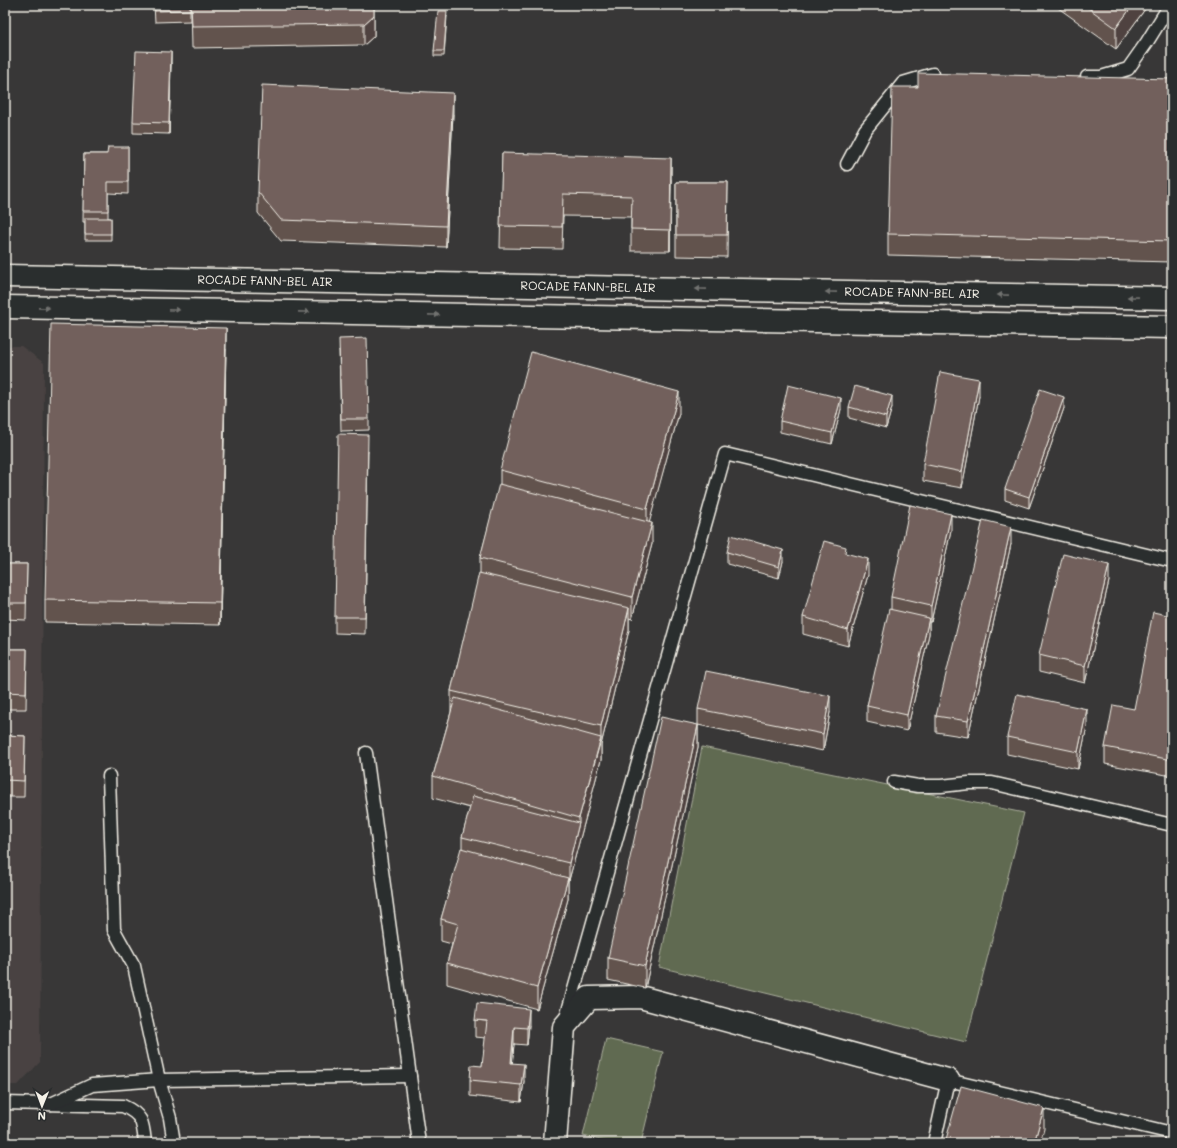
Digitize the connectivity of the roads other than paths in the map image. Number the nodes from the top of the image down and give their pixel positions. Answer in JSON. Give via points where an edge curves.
{"nodes":[{"id":1,"x":1170,"y":5,"type":"edge"},
{"id":2,"x":948,"y":75,"type":"edge"},
{"id":3,"x":1078,"y":77,"type":"edge"},
{"id":4,"x":847,"y":164,"type":"dead end"},
{"id":5,"x":5,"y":276,"type":"edge"},
{"id":6,"x":1172,"y":298,"type":"edge"},
{"id":7,"x":5,"y":307,"type":"edge"},
{"id":8,"x":1172,"y":327,"type":"edge"},
{"id":9,"x":1172,"y":561,"type":"edge"},
{"id":10,"x":366,"y":753,"type":"dead end"},
{"id":11,"x":109,"y":776,"type":"dead end"},
{"id":12,"x":894,"y":782,"type":"dead end"},
{"id":13,"x":1172,"y":825,"type":"edge"},
{"id":14,"x":564,"y":1027,"type":"junction"},
{"id":15,"x":410,"y":1076,"type":"junction"},
{"id":16,"x":159,"y":1080,"type":"junction"},
{"id":17,"x":948,"y":1080,"type":"junction"},
{"id":18,"x":5,"y":1103,"type":"edge"},
{"id":19,"x":51,"y":1104,"type":"junction"},
{"id":20,"x":1172,"y":1133,"type":"edge"},
{"id":21,"x":145,"y":1143,"type":"edge"},
{"id":22,"x":174,"y":1143,"type":"edge"},
{"id":23,"x":419,"y":1143,"type":"edge"},
{"id":24,"x":555,"y":1143,"type":"edge"},
{"id":25,"x":934,"y":1143,"type":"edge"}],
"edges":[{"from":1,"to":3,"type":"lane","via":[[1128,69],[1101,77]]},
{"from":2,"to":4,"type":"lane","via":[[932,74],[902,83],[865,130]]},
{"from":6,"to":5,"type":"street","name":"ROCADE FANN-BEL AIR","one_way":true},
{"from":7,"to":8,"type":"street","one_way":true},
{"from":9,"to":14,"type":"lane","via":[[725,454]]},
{"from":10,"to":15,"type":"lane"},
{"from":11,"to":16,"type":"lane","via":[[114,930],[134,966]]},
{"from":12,"to":13,"type":"lane","via":[[918,786],[992,783]]},
{"from":14,"to":17,"type":"street","via":[[589,998],[640,997]]},
{"from":14,"to":24,"type":"street"},
{"from":15,"to":16,"type":"lane"},
{"from":15,"to":23,"type":"lane"},
{"from":16,"to":19,"type":"lane","via":[[92,1085]]},
{"from":16,"to":22,"type":"lane"},
{"from":17,"to":20,"type":"lane"},
{"from":17,"to":25,"type":"lane"},
{"from":18,"to":19,"type":"lane"},
{"from":19,"to":21,"type":"lane","via":[[123,1106],[138,1115],[143,1124]]}]}
